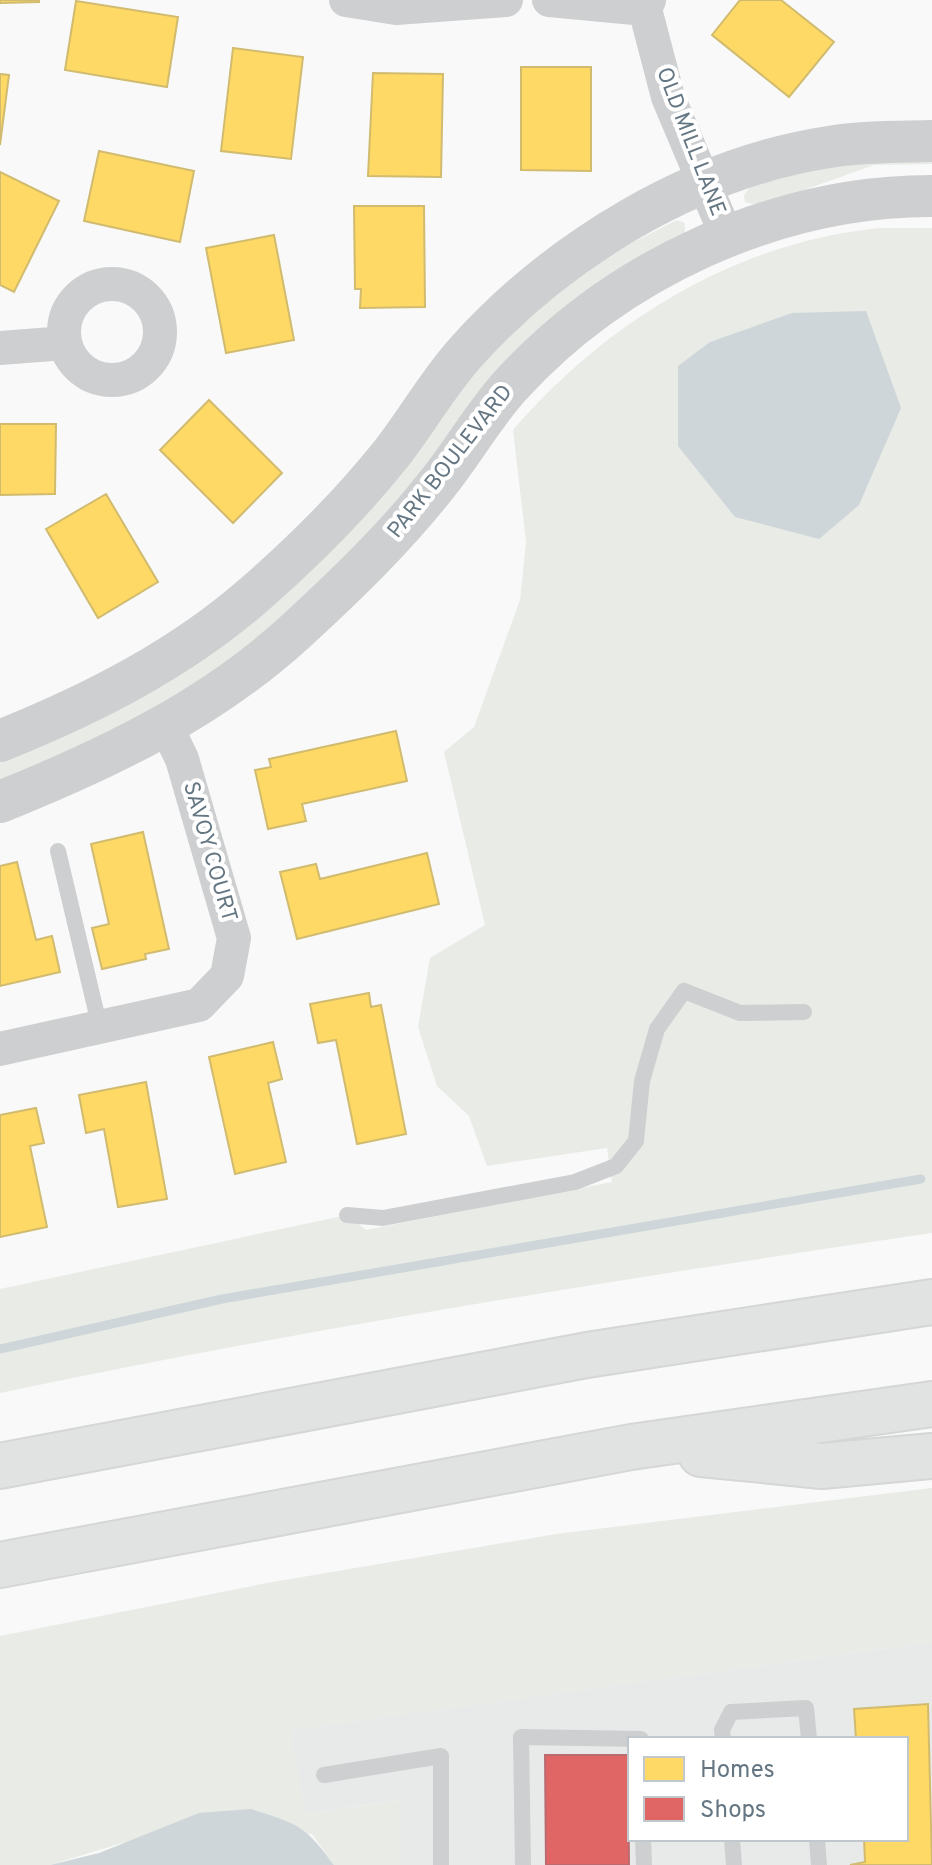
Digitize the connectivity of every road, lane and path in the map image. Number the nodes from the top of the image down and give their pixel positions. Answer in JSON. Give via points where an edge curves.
{"nodes":[{"id":1,"x":346,"y":0,"type":"edge"},
{"id":2,"x":506,"y":0,"type":"edge"},
{"id":3,"x":549,"y":0,"type":"edge"},
{"id":4,"x":647,"y":5,"type":"edge"},
{"id":5,"x":932,"y":141,"type":"edge"},
{"id":6,"x":702,"y":183,"type":"junction"},
{"id":7,"x":932,"y":196,"type":"edge"},
{"id":8,"x":727,"y":237,"type":"junction"},
{"id":9,"x":65,"y":343,"type":"dead end"},
{"id":10,"x":0,"y":348,"type":"edge"},
{"id":11,"x":166,"y":726,"type":"junction"},
{"id":12,"x":0,"y":741,"type":"edge"},
{"id":13,"x":0,"y":802,"type":"edge"},
{"id":14,"x":58,"y":851,"type":"dead end"},
{"id":15,"x":804,"y":1012,"type":"dead end"},
{"id":16,"x":100,"y":1028,"type":"junction"},
{"id":17,"x":0,"y":1049,"type":"edge"},
{"id":18,"x":347,"y":1215,"type":"dead end"},
{"id":19,"x":932,"y":1302,"type":"edge"},
{"id":20,"x":932,"y":1404,"type":"edge"},
{"id":21,"x":631,"y":1447,"type":"junction"},
{"id":22,"x":932,"y":1456,"type":"edge"},
{"id":23,"x":0,"y":1466,"type":"edge"},
{"id":24,"x":0,"y":1565,"type":"edge"},
{"id":25,"x":723,"y":1737,"type":"edge"},
{"id":26,"x":809,"y":1737,"type":"edge"},
{"id":27,"x":628,"y":1739,"type":"edge"},
{"id":28,"x":324,"y":1775,"type":"dead end"},
{"id":29,"x":643,"y":1841,"type":"edge"},
{"id":30,"x":732,"y":1841,"type":"edge"},
{"id":31,"x":817,"y":1841,"type":"edge"},
{"id":32,"x":441,"y":1865,"type":"edge"},
{"id":33,"x":523,"y":1865,"type":"edge"},
{"id":34,"x":644,"y":1865,"type":"edge"},
{"id":35,"x":734,"y":1865,"type":"edge"},
{"id":36,"x":819,"y":1865,"type":"edge"}],
"edges":[{"from":1,"to":2,"type":"street","via":[[396,8]]},
{"from":3,"to":4,"type":"street"},
{"from":4,"to":6,"type":"street","name":"OLD MILL LANE","via":[[668,97]]},
{"from":5,"to":6,"type":"street","via":[[827,147]]},
{"from":6,"to":8,"type":"street","name":"OLD MILL LANE"},
{"from":6,"to":12,"type":"street","via":[[569,258],[517,302],[465,353],[352,498],[255,594],[147,671],[73,711]]},
{"from":7,"to":8,"type":"street","name":"PARK BOULEVARD","via":[[858,199],[813,208]]},
{"from":8,"to":11,"type":"street","name":"PARK BOULEVARD","via":[[658,270],[589,313],[548,348],[508,388],[439,482],[379,551],[294,633]]},
{"from":9,"to":10,"type":"street"},
{"from":11,"to":13,"type":"street","name":"PARK BOULEVARD"},
{"from":11,"to":16,"type":"street","name":"SAVOY COURT","via":[[182,759],[234,938],[227,976],[199,1005]]},
{"from":14,"to":16,"type":"lane"},
{"from":15,"to":18,"type":"lane","via":[[740,1013],[684,991],[657,1029],[642,1081],[636,1141],[616,1166],[575,1182],[383,1218]]},
{"from":16,"to":17,"type":"street","name":"SAVOY COURT"},
{"from":19,"to":23,"type":"highway","via":[[587,1355]]},
{"from":20,"to":21,"type":"highway"},
{"from":21,"to":22,"type":"highway","via":[[822,1466]]},
{"from":21,"to":24,"type":"highway"},
{"from":25,"to":26,"type":"lane","via":[[731,1712],[806,1708]]},
{"from":27,"to":33,"type":"lane","via":[[521,1737]]},
{"from":28,"to":32,"type":"lane","via":[[441,1756]]},
{"from":29,"to":34,"type":"lane"},
{"from":30,"to":35,"type":"lane"},
{"from":31,"to":36,"type":"lane"}]}
